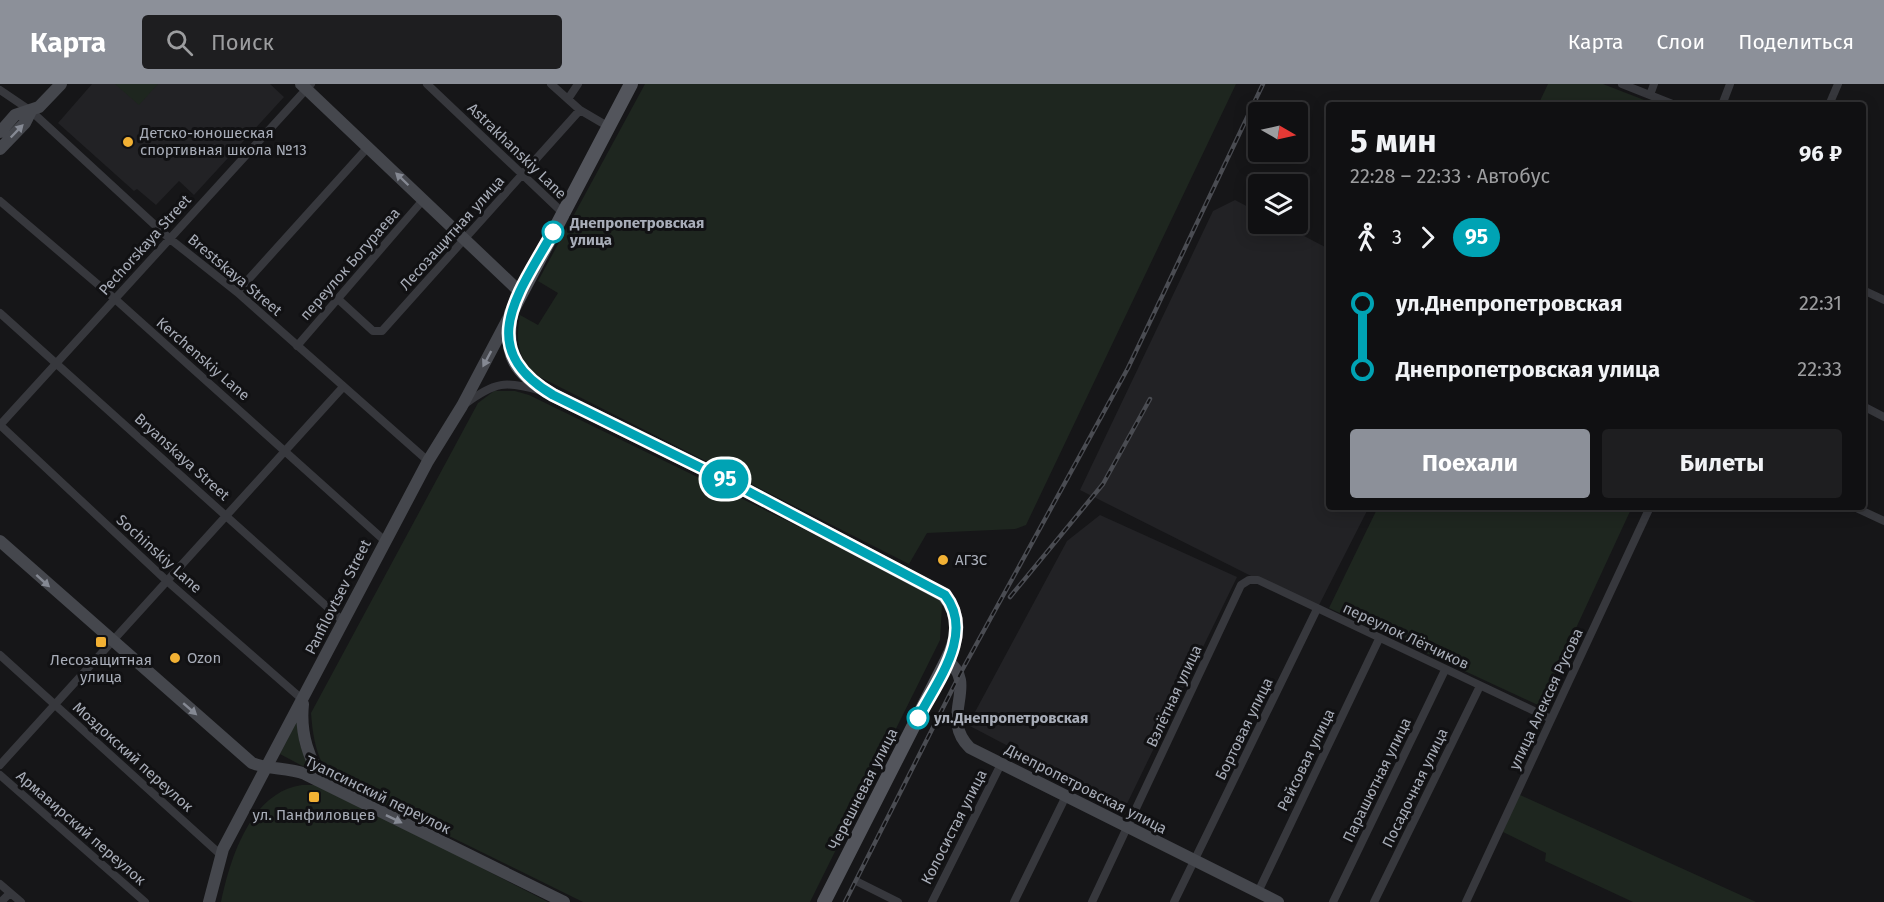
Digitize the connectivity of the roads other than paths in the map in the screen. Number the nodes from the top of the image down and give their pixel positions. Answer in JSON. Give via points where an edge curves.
{"nodes":[{"id":1,"x":61,"y":84,"type":"edge"},
{"id":2,"x":427,"y":84,"type":"edge"},
{"id":3,"x":551,"y":84,"type":"edge"},
{"id":4,"x":578,"y":84,"type":"edge"},
{"id":5,"x":632,"y":84,"type":"edge"},
{"id":6,"x":1622,"y":84,"type":"edge"},
{"id":7,"x":1654,"y":84,"type":"edge"},
{"id":8,"x":1730,"y":84,"type":"edge"},
{"id":9,"x":1838,"y":84,"type":"edge"},
{"id":10,"x":306,"y":86,"type":"edge"},
{"id":11,"x":0,"y":90,"type":"edge"},
{"id":12,"x":1650,"y":95,"type":"junction"},
{"id":13,"x":568,"y":99,"type":"junction"},
{"id":14,"x":1668,"y":102,"type":"edge"},
{"id":15,"x":1723,"y":102,"type":"edge"},
{"id":16,"x":1830,"y":102,"type":"edge"},
{"id":17,"x":580,"y":110,"type":"junction"},
{"id":18,"x":31,"y":111,"type":"junction"},
{"id":19,"x":609,"y":127,"type":"junction"},
{"id":20,"x":0,"y":132,"type":"edge"},
{"id":21,"x":368,"y":147,"type":"junction"},
{"id":22,"x":0,"y":149,"type":"edge"},
{"id":23,"x":522,"y":174,"type":"junction"},
{"id":24,"x":423,"y":200,"type":"junction"},
{"id":25,"x":0,"y":201,"type":"edge"},
{"id":26,"x":563,"y":213,"type":"junction"},
{"id":27,"x":170,"y":238,"type":"junction"},
{"id":28,"x":466,"y":239,"type":"junction"},
{"id":29,"x":1866,"y":291,"type":"edge"},
{"id":30,"x":237,"y":292,"type":"junction"},
{"id":31,"x":520,"y":292,"type":"junction"},
{"id":32,"x":115,"y":299,"type":"junction"},
{"id":33,"x":338,"y":299,"type":"junction"},
{"id":34,"x":1884,"y":300,"type":"edge"},
{"id":35,"x":0,"y":313,"type":"edge"},
{"id":36,"x":511,"y":313,"type":"junction"},
{"id":37,"x":297,"y":346,"type":"junction"},
{"id":38,"x":57,"y":362,"type":"junction"},
{"id":39,"x":344,"y":387,"type":"junction"},
{"id":40,"x":553,"y":395,"type":"junction"},
{"id":41,"x":462,"y":406,"type":"junction"},
{"id":42,"x":1866,"y":408,"type":"edge"},
{"id":43,"x":1884,"y":417,"type":"edge"},
{"id":44,"x":0,"y":425,"type":"edge"},
{"id":45,"x":286,"y":450,"type":"junction"},
{"id":46,"x":428,"y":461,"type":"junction"},
{"id":47,"x":1649,"y":510,"type":"edge"},
{"id":48,"x":1860,"y":510,"type":"edge"},
{"id":49,"x":226,"y":515,"type":"junction"},
{"id":50,"x":1884,"y":521,"type":"edge"},
{"id":51,"x":0,"y":541,"type":"edge"},
{"id":52,"x":386,"y":541,"type":"junction"},
{"id":53,"x":1249,"y":580,"type":"joint"},
{"id":54,"x":167,"y":581,"type":"junction"},
{"id":55,"x":1317,"y":609,"type":"junction"},
{"id":56,"x":344,"y":622,"type":"junction"},
{"id":57,"x":1379,"y":639,"type":"junction"},
{"id":58,"x":113,"y":643,"type":"junction"},
{"id":59,"x":0,"y":655,"type":"edge"},
{"id":60,"x":947,"y":660,"type":"junction"},
{"id":61,"x":1445,"y":670,"type":"junction"},
{"id":62,"x":1480,"y":686,"type":"junction"},
{"id":63,"x":303,"y":700,"type":"junction"},
{"id":64,"x":54,"y":703,"type":"junction"},
{"id":65,"x":1551,"y":719,"type":"junction"},
{"id":66,"x":1001,"y":764,"type":"junction"},
{"id":67,"x":0,"y":765,"type":"edge"},
{"id":68,"x":266,"y":769,"type":"junction"},
{"id":69,"x":0,"y":775,"type":"edge"},
{"id":70,"x":332,"y":790,"type":"junction"},
{"id":71,"x":1066,"y":796,"type":"junction"},
{"id":72,"x":1128,"y":827,"type":"junction"},
{"id":73,"x":221,"y":855,"type":"junction"},
{"id":74,"x":1194,"y":860,"type":"junction"},
{"id":75,"x":858,"y":882,"type":"dead end"},
{"id":76,"x":0,"y":884,"type":"edge"},
{"id":77,"x":10,"y":893,"type":"junction"},
{"id":78,"x":1258,"y":896,"type":"edge"},
{"id":79,"x":1,"y":902,"type":"edge"},
{"id":80,"x":21,"y":902,"type":"edge"},
{"id":81,"x":145,"y":902,"type":"edge"},
{"id":82,"x":209,"y":902,"type":"edge"},
{"id":83,"x":564,"y":902,"type":"edge"},
{"id":84,"x":824,"y":902,"type":"edge"},
{"id":85,"x":898,"y":902,"type":"edge"},
{"id":86,"x":932,"y":902,"type":"edge"},
{"id":87,"x":1014,"y":902,"type":"edge"},
{"id":88,"x":1092,"y":902,"type":"edge"},
{"id":89,"x":1174,"y":902,"type":"edge"},
{"id":90,"x":1278,"y":902,"type":"edge"},
{"id":91,"x":1333,"y":902,"type":"edge"},
{"id":92,"x":1374,"y":902,"type":"edge"},
{"id":93,"x":1466,"y":902,"type":"edge"}],
"edges":[{"from":1,"to":18,"type":"street"},
{"from":2,"to":23,"type":"street","name":"Astrakhanskiy Lane"},
{"from":3,"to":13,"type":"street"},
{"from":4,"to":13,"type":"street"},
{"from":5,"to":19,"type":"main road"},
{"from":6,"to":12,"type":"street"},
{"from":7,"to":12,"type":"street"},
{"from":8,"to":15,"type":"street"},
{"from":9,"to":16,"type":"street"},
{"from":10,"to":21,"type":"street"},
{"from":10,"to":27,"type":"street","name":"Pechorskaya Street"},
{"from":11,"to":18,"type":"street","name":"Brestskaya Street"},
{"from":12,"to":14,"type":"street"},
{"from":13,"to":17,"type":"street"},
{"from":17,"to":19,"type":"street"},
{"from":17,"to":23,"type":"street","name":"Лесозащитная улица"},
{"from":18,"to":20,"type":"street","via":[[15,115]]},
{"from":22,"to":18,"type":"street","one_way":true},
{"from":18,"to":27,"type":"street","name":"Brestskaya Street"},
{"from":19,"to":26,"type":"main road"},
{"from":24,"to":21,"type":"street","one_way":true},
{"from":21,"to":30,"type":"street"},
{"from":23,"to":26,"type":"street","name":"Astrakhanskiy Lane"},
{"from":23,"to":28,"type":"street","name":"Лесозащитная улица"},
{"from":24,"to":28,"type":"street"},
{"from":24,"to":33,"type":"street","name":"переулок Богураева"},
{"from":25,"to":32,"type":"street","name":"Kerchenskiy Lane"},
{"from":26,"to":31,"type":"main road"},
{"from":27,"to":30,"type":"street","name":"Brestskaya Street"},
{"from":27,"to":32,"type":"street","name":"Pechorskaya Street"},
{"from":28,"to":31,"type":"street"},
{"from":28,"to":33,"type":"street","name":"Лесозащитная улица","via":[[382,331],[373,331]]},
{"from":29,"to":34,"type":"street"},
{"from":30,"to":37,"type":"street","name":"Brestskaya Street"},
{"from":31,"to":36,"type":"main road","name":"Черешневая улица"},
{"from":32,"to":38,"type":"street","name":"Pechorskaya Street"},
{"from":32,"to":45,"type":"street","name":"Kerchenskiy Lane"},
{"from":33,"to":37,"type":"street","name":"переулок Богураева"},
{"from":35,"to":38,"type":"street","name":"Bryanskaya Street"},
{"from":36,"to":40,"type":"main road","name":"Черешневая улица","via":[[509,351],[515,364],[537,386]]},
{"from":36,"to":41,"type":"street","name":"Panfilovtsev Street","one_way":true},
{"from":37,"to":39,"type":"street","name":"Brestskaya Street"},
{"from":38,"to":44,"type":"street","name":"Pechorskaya Street"},
{"from":38,"to":49,"type":"street","name":"Bryanskaya Street"},
{"from":39,"to":45,"type":"street"},
{"from":39,"to":46,"type":"street","name":"Brestskaya Street"},
{"from":40,"to":41,"type":"street","via":[[510,382],[500,383]]},
{"from":40,"to":60,"type":"main road","name":"Черешневая улица","via":[[945,595],[953,606],[958,628]]},
{"from":41,"to":46,"type":"street","name":"Panfilovtsev Street"},
{"from":42,"to":43,"type":"street"},
{"from":44,"to":54,"type":"street","name":"Sochinskiy Lane"},
{"from":45,"to":49,"type":"street"},
{"from":45,"to":52,"type":"street","name":"Kerchenskiy Lane"},
{"from":46,"to":52,"type":"street","name":"Panfilovtsev Street"},
{"from":47,"to":65,"type":"street","name":"улица Алексея Русова"},
{"from":48,"to":50,"type":"street"},
{"from":49,"to":54,"type":"street"},
{"from":49,"to":56,"type":"street","name":"Bryanskaya Street"},
{"from":51,"to":58,"type":"street","name":"Туапсинский переулок","one_way":true},
{"from":52,"to":56,"type":"street","name":"Panfilovtsev Street"},
{"from":53,"to":55,"type":"street","name":"переулок Лётчиков","via":[[1258,580]]},
{"from":53,"to":72,"type":"street","name":"Взлётная улица","via":[[1241,585]]},
{"from":54,"to":58,"type":"street"},
{"from":54,"to":63,"type":"street","name":"Sochinskiy Lane"},
{"from":55,"to":57,"type":"street","name":"переулок Лётчиков"},
{"from":55,"to":74,"type":"street","name":"Бортовая улица"},
{"from":56,"to":63,"type":"street","name":"Panfilovtsev Street"},
{"from":57,"to":61,"type":"street","name":"переулок Лётчиков"},
{"from":57,"to":78,"type":"street","name":"Рейсовая улица"},
{"from":58,"to":64,"type":"street"},
{"from":58,"to":68,"type":"street","name":"Туапсинский переулок","one_way":true,"via":[[252,763]]},
{"from":59,"to":64,"type":"street","name":"Моздокский переулок"},
{"from":60,"to":66,"type":"street","name":"Днепропетровская улица","via":[[960,674],[962,684],[956,719],[960,739]]},
{"from":60,"to":84,"type":"main road","name":"Черешневая улица"},
{"from":61,"to":62,"type":"street","name":"переулок Лётчиков"},
{"from":61,"to":91,"type":"street","name":"Парашютная улица"},
{"from":62,"to":65,"type":"street","name":"переулок Лётчиков"},
{"from":62,"to":92,"type":"street","name":"Посадочная улица"},
{"from":63,"to":68,"type":"street","name":"Panfilovtsev Street"},
{"from":63,"to":70,"type":"street","via":[[307,746],[316,770]]},
{"from":64,"to":67,"type":"street"},
{"from":64,"to":73,"type":"street","name":"Моздокский переулок"},
{"from":65,"to":93,"type":"street","name":"улица Алексея Русова"},
{"from":66,"to":71,"type":"street","name":"Днепропетровская улица"},
{"from":66,"to":86,"type":"street","name":"Колосистая улица"},
{"from":68,"to":70,"type":"street","name":"Туапсинский переулок","via":[[294,770]]},
{"from":68,"to":73,"type":"street","name":"Panfilovtsev Street"},
{"from":69,"to":81,"type":"street","name":"Армавирский переулок"},
{"from":70,"to":83,"type":"street","name":"Туапсинский переулок","one_way":true},
{"from":71,"to":72,"type":"street","name":"Днепропетровская улица"},
{"from":71,"to":87,"type":"street"},
{"from":72,"to":74,"type":"street","name":"Днепропетровская улица"},
{"from":72,"to":88,"type":"street","name":"Взлётная улица"},
{"from":73,"to":82,"type":"street","name":"Panfilovtsev Street"},
{"from":74,"to":78,"type":"street","name":"Днепропетровская улица"},
{"from":74,"to":89,"type":"street","name":"Бортовая улица"},
{"from":75,"to":85,"type":"street"},
{"from":76,"to":77,"type":"street"},
{"from":77,"to":79,"type":"street"},
{"from":77,"to":80,"type":"street"},
{"from":78,"to":90,"type":"street","name":"Днепропетровская улица"}]}
